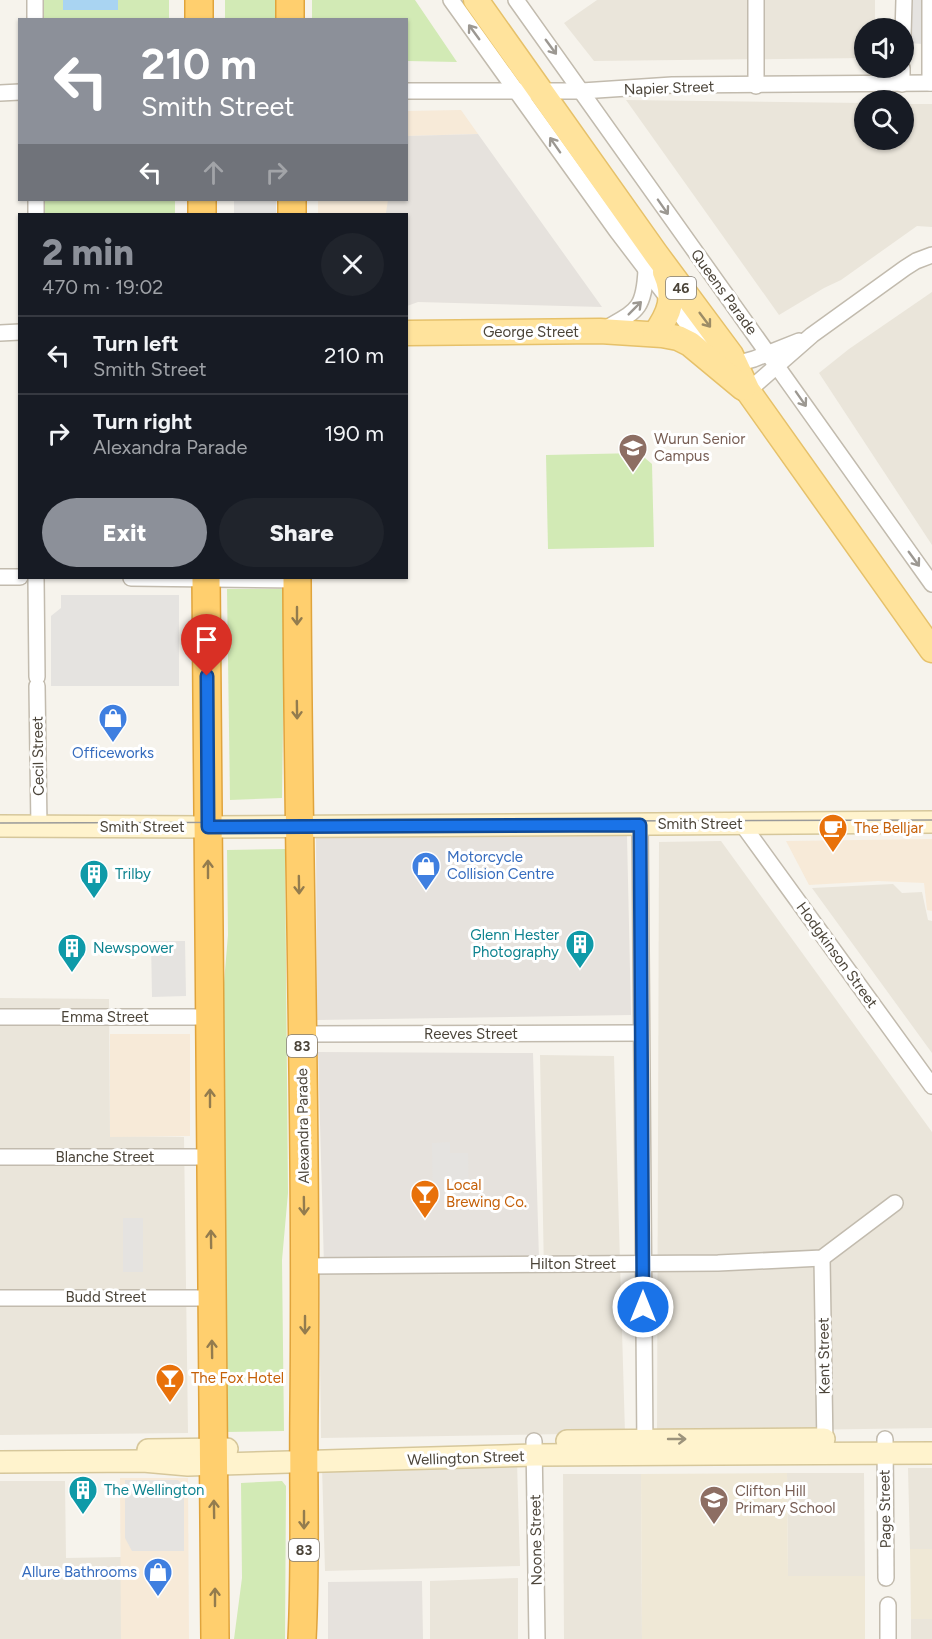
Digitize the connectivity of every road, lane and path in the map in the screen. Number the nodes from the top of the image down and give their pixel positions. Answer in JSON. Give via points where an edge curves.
{"nodes":[{"id":1,"x":35,"y":0,"type":"edge"},
{"id":2,"x":199,"y":0,"type":"edge"},
{"id":3,"x":290,"y":0,"type":"edge"},
{"id":4,"x":516,"y":0,"type":"edge"},
{"id":5,"x":756,"y":0,"type":"edge"},
{"id":6,"x":904,"y":0,"type":"edge"},
{"id":7,"x":930,"y":0,"type":"edge"},
{"id":8,"x":462,"y":2,"type":"edge"},
{"id":9,"x":35,"y":18,"type":"edge"},
{"id":10,"x":199,"y":18,"type":"edge"},
{"id":11,"x":290,"y":18,"type":"edge"},
{"id":12,"x":903,"y":18,"type":"edge"},
{"id":13,"x":902,"y":78,"type":"edge"},
{"id":14,"x":902,"y":84,"type":"junction"},
{"id":15,"x":931,"y":84,"type":"edge"},
{"id":16,"x":756,"y":86,"type":"junction"},
{"id":17,"x":408,"y":91,"type":"edge"},
{"id":18,"x":529,"y":91,"type":"junction"},
{"id":19,"x":582,"y":91,"type":"junction"},
{"id":20,"x":18,"y":92,"type":"edge"},
{"id":21,"x":0,"y":93,"type":"edge"},
{"id":22,"x":932,"y":255,"type":"edge"},
{"id":23,"x":651,"y":262,"type":"junction"},
{"id":24,"x":671,"y":303,"type":"junction"},
{"id":25,"x":18,"y":332,"type":"edge"},
{"id":26,"x":600,"y":332,"type":"junction"},
{"id":27,"x":0,"y":333,"type":"edge"},
{"id":28,"x":408,"y":333,"type":"edge"},
{"id":29,"x":655,"y":334,"type":"junction"},
{"id":30,"x":773,"y":359,"type":"junction"},
{"id":31,"x":730,"y":367,"type":"junction"},
{"id":32,"x":748,"y":391,"type":"junction"},
{"id":33,"x":0,"y":577,"type":"edge"},
{"id":34,"x":18,"y":577,"type":"edge"},
{"id":35,"x":36,"y":579,"type":"edge"},
{"id":36,"x":206,"y":579,"type":"edge"},
{"id":37,"x":297,"y":579,"type":"edge"},
{"id":38,"x":932,"y":584,"type":"edge"},
{"id":39,"x":932,"y":650,"type":"edge"},
{"id":40,"x":932,"y":822,"type":"edge"},
{"id":41,"x":742,"y":824,"type":"junction"},
{"id":42,"x":640,"y":825,"type":"junction"},
{"id":43,"x":0,"y":826,"type":"edge"},
{"id":44,"x":298,"y":826,"type":"junction"},
{"id":45,"x":39,"y":827,"type":"junction"},
{"id":46,"x":208,"y":827,"type":"junction"},
{"id":47,"x":0,"y":1017,"type":"edge"},
{"id":48,"x":209,"y":1017,"type":"junction"},
{"id":49,"x":301,"y":1034,"type":"junction"},
{"id":50,"x":641,"y":1034,"type":"junction"},
{"id":51,"x":932,"y":1086,"type":"edge"},
{"id":52,"x":0,"y":1157,"type":"edge"},
{"id":53,"x":210,"y":1157,"type":"junction"},
{"id":54,"x":895,"y":1203,"type":"dead end"},
{"id":55,"x":822,"y":1258,"type":"junction"},
{"id":56,"x":643,"y":1264,"type":"junction"},
{"id":57,"x":305,"y":1266,"type":"junction"},
{"id":58,"x":0,"y":1298,"type":"edge"},
{"id":59,"x":212,"y":1298,"type":"junction"},
{"id":60,"x":932,"y":1440,"type":"edge"},
{"id":61,"x":885,"y":1446,"type":"junction"},
{"id":62,"x":645,"y":1447,"type":"junction"},
{"id":63,"x":825,"y":1447,"type":"junction"},
{"id":64,"x":535,"y":1448,"type":"junction"},
{"id":65,"x":0,"y":1452,"type":"edge"},
{"id":66,"x":932,"y":1453,"type":"edge"},
{"id":67,"x":304,"y":1455,"type":"junction"},
{"id":68,"x":214,"y":1457,"type":"junction"},
{"id":69,"x":0,"y":1462,"type":"edge"},
{"id":70,"x":886,"y":1578,"type":"dead end"},
{"id":71,"x":888,"y":1605,"type":"dead end"},
{"id":72,"x":215,"y":1639,"type":"edge"},
{"id":73,"x":302,"y":1639,"type":"edge"},
{"id":74,"x":537,"y":1639,"type":"edge"},
{"id":75,"x":888,"y":1639,"type":"edge"}],
"edges":[{"from":1,"to":9,"type":"street"},
{"from":2,"to":10,"type":"highway"},
{"from":3,"to":11,"type":"highway"},
{"from":4,"to":19,"type":"street","name":"Queens Parade","one_way":true},
{"from":5,"to":16,"type":"street"},
{"from":6,"to":12,"type":"street"},
{"from":7,"to":15,"type":"street"},
{"from":8,"to":18,"type":"main road","name":"Queens Parade","number":"46"},
{"from":13,"to":14,"type":"street"},
{"from":14,"to":15,"type":"street","name":"Napier Street"},
{"from":14,"to":16,"type":"street","name":"Napier Street"},
{"from":16,"to":19,"type":"street","name":"Napier Street","via":[[672,85]]},
{"from":17,"to":18,"type":"street","name":"Napier Street"},
{"from":18,"to":19,"type":"street","name":"Napier Street"},
{"from":18,"to":23,"type":"main road","name":"Queens Parade","number":"46"},
{"from":19,"to":30,"type":"street","name":"Queens Parade","one_way":true},
{"from":20,"to":21,"type":"street"},
{"from":22,"to":30,"type":"street","via":[[905,268]]},
{"from":23,"to":24,"type":"main road","via":[[669,281]]},
{"from":26,"to":23,"type":"street","one_way":true,"via":[[637,309]]},
{"from":23,"to":31,"type":"main road","name":"Queens Parade","number":"46","one_way":true},
{"from":24,"to":29,"type":"main road"},
{"from":24,"to":31,"type":"street","name":"Queens Parade"},
{"from":25,"to":27,"type":"street"},
{"from":26,"to":28,"type":"main road","name":"George Street","number":"46"},
{"from":26,"to":29,"type":"main road","name":"George Street","number":"46"},
{"from":29,"to":31,"type":"main road","name":"Queens Parade","number":"46","via":[[685,341]]},
{"from":30,"to":31,"type":"street"},
{"from":30,"to":32,"type":"street"},
{"from":30,"to":38,"type":"street","name":"Queens Parade","one_way":true},
{"from":31,"to":32,"type":"main road","name":"Queens Parade","number":"46"},
{"from":32,"to":39,"type":"main road","name":"Queens Parade","number":"46"},
{"from":33,"to":34,"type":"street"},
{"from":35,"to":45,"type":"street","name":"Cecil Street"},
{"from":36,"to":46,"type":"highway"},
{"from":37,"to":44,"type":"highway","name":"Alexandra Parade","number":"83","one_way":true},
{"from":40,"to":41,"type":"street","name":"Smith Street"},
{"from":41,"to":42,"type":"street","name":"Smith Street"},
{"from":41,"to":51,"type":"street","name":"Hodgkinson Street"},
{"from":42,"to":44,"type":"street","name":"Smith Street"},
{"from":42,"to":50,"type":"street"},
{"from":43,"to":45,"type":"street","name":"Smith Street"},
{"from":44,"to":46,"type":"street","name":"Smith Street"},
{"from":44,"to":49,"type":"highway","name":"Alexandra Parade","number":"83","one_way":true},
{"from":45,"to":46,"type":"street","name":"Smith Street"},
{"from":48,"to":46,"type":"highway","one_way":true},
{"from":47,"to":48,"type":"street","name":"Emma Street"},
{"from":53,"to":48,"type":"highway","one_way":true},
{"from":49,"to":50,"type":"street","name":"Reeves Street"},
{"from":49,"to":57,"type":"highway","name":"Alexandra Parade","number":"83","one_way":true},
{"from":50,"to":56,"type":"street"},
{"from":52,"to":53,"type":"street","name":"Blanche Street"},
{"from":59,"to":53,"type":"highway","one_way":true},
{"from":54,"to":55,"type":"street"},
{"from":55,"to":56,"type":"street","name":"Hilton Street"},
{"from":55,"to":63,"type":"street","name":"Kent Street"},
{"from":56,"to":57,"type":"street","name":"Hilton Street"},
{"from":56,"to":62,"type":"street"},
{"from":57,"to":67,"type":"highway","name":"Alexandra Parade","number":"83","one_way":true},
{"from":58,"to":59,"type":"street","name":"Budd Street"},
{"from":68,"to":59,"type":"highway","one_way":true},
{"from":60,"to":61,"type":"street","name":"Wellington Street"},
{"from":61,"to":63,"type":"street","name":"Wellington Street"},
{"from":61,"to":66,"type":"street","name":"Wellington Street"},
{"from":61,"to":70,"type":"street","name":"Page Street"},
{"from":62,"to":63,"type":"street","name":"Wellington Street"},
{"from":62,"to":64,"type":"street","name":"Wellington Street"},
{"from":64,"to":67,"type":"street","name":"Wellington Street"},
{"from":64,"to":74,"type":"street","name":"Noone Street"},
{"from":65,"to":68,"type":"street","name":"Wellington Street"},
{"from":67,"to":68,"type":"street","name":"Wellington Street"},
{"from":67,"to":73,"type":"highway","name":"Alexandra Parade","number":"83","one_way":true},
{"from":68,"to":69,"type":"street","name":"Wellington Street","via":[[181,1465],[143,1461]]},
{"from":72,"to":68,"type":"highway","one_way":true},
{"from":71,"to":75,"type":"street"}]}
